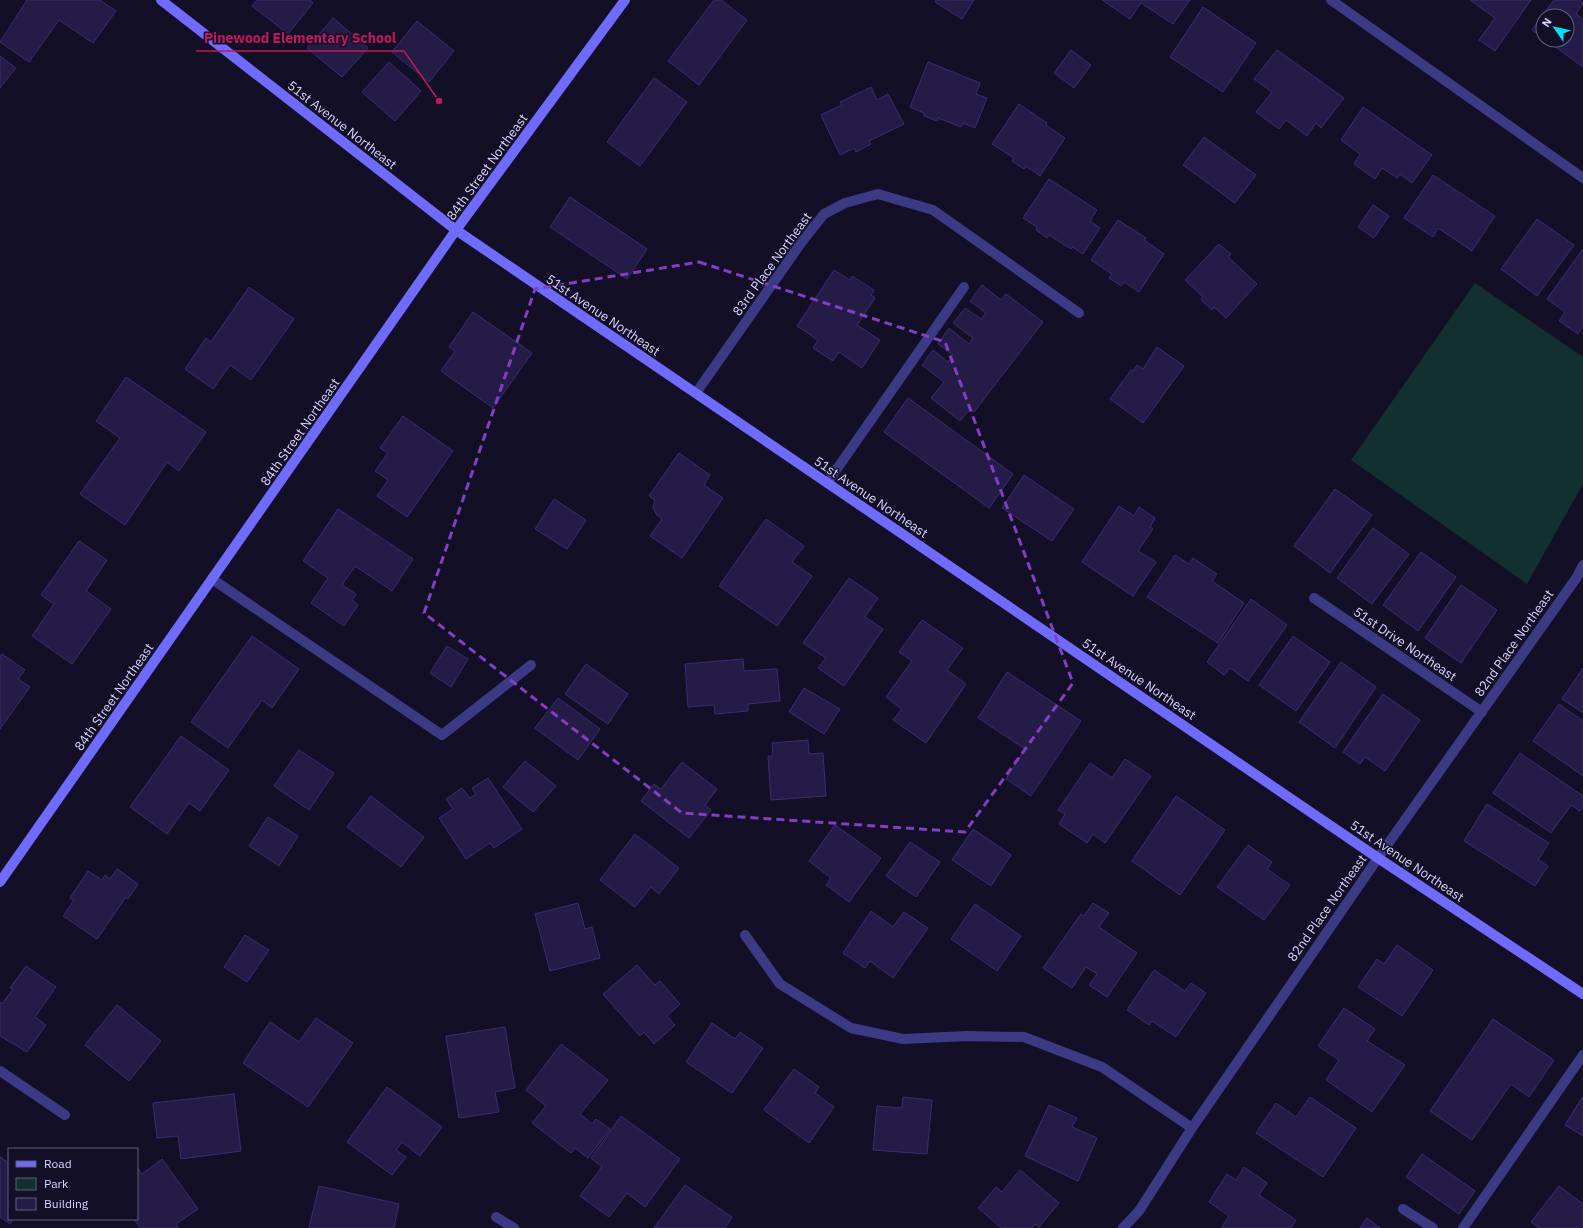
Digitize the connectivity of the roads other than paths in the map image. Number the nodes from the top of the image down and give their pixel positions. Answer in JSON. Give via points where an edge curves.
{"nodes":[{"id":1,"x":161,"y":0,"type":"edge"},
{"id":2,"x":626,"y":0,"type":"edge"},
{"id":3,"x":1331,"y":0,"type":"edge"},
{"id":4,"x":1583,"y":178,"type":"edge"},
{"id":5,"x":456,"y":230,"type":"junction"},
{"id":6,"x":964,"y":287,"type":"dead end"},
{"id":7,"x":1079,"y":313,"type":"dead end"},
{"id":8,"x":696,"y":394,"type":"junction"},
{"id":9,"x":827,"y":483,"type":"junction"},
{"id":10,"x":1583,"y":565,"type":"edge"},
{"id":11,"x":212,"y":579,"type":"junction"},
{"id":12,"x":1314,"y":598,"type":"dead end"},
{"id":13,"x":531,"y":665,"type":"dead end"},
{"id":14,"x":1482,"y":712,"type":"junction"},
{"id":15,"x":1378,"y":858,"type":"junction"},
{"id":16,"x":0,"y":882,"type":"edge"},
{"id":17,"x":746,"y":935,"type":"dead end"},
{"id":18,"x":1583,"y":994,"type":"edge"},
{"id":19,"x":1583,"y":1055,"type":"edge"},
{"id":20,"x":0,"y":1071,"type":"edge"},
{"id":21,"x":65,"y":1115,"type":"dead end"},
{"id":22,"x":1192,"y":1128,"type":"junction"},
{"id":23,"x":1403,"y":1208,"type":"dead end"},
{"id":24,"x":496,"y":1217,"type":"dead end"},
{"id":25,"x":514,"y":1228,"type":"edge"},
{"id":26,"x":1123,"y":1228,"type":"edge"},
{"id":27,"x":1433,"y":1228,"type":"edge"},
{"id":28,"x":1463,"y":1228,"type":"edge"}],
"edges":[{"from":1,"to":5,"type":"street","name":"51st Avenue Northeast"},
{"from":2,"to":5,"type":"street","name":"84th Street Northeast"},
{"from":3,"to":4,"type":"street"},
{"from":5,"to":8,"type":"street","name":"51st Avenue Northeast"},
{"from":5,"to":11,"type":"street","name":"84th Street Northeast"},
{"from":6,"to":9,"type":"street"},
{"from":7,"to":8,"type":"street","name":"83rd Place Northeast","via":[[933,210],[878,194],[845,203],[824,214]]},
{"from":8,"to":9,"type":"street","name":"51st Avenue Northeast"},
{"from":9,"to":15,"type":"street","name":"51st Avenue Northeast"},
{"from":10,"to":14,"type":"street","name":"82nd Place Northeast"},
{"from":11,"to":13,"type":"street","via":[[442,735]]},
{"from":11,"to":16,"type":"street","name":"84th Street Northeast"},
{"from":12,"to":14,"type":"street","name":"51st Drive Northeast"},
{"from":14,"to":15,"type":"street","name":"82nd Place Northeast"},
{"from":15,"to":18,"type":"street","name":"51st Avenue Northeast"},
{"from":15,"to":22,"type":"street","name":"82nd Place Northeast"},
{"from":17,"to":22,"type":"street","via":[[780,984],[851,1028],[902,1039],[1024,1037],[1102,1067]]},
{"from":19,"to":28,"type":"street"},
{"from":20,"to":21,"type":"street"},
{"from":22,"to":26,"type":"street","name":"82nd Place Northeast","via":[[1139,1211]]},
{"from":23,"to":27,"type":"street"},
{"from":24,"to":25,"type":"street"}]}
